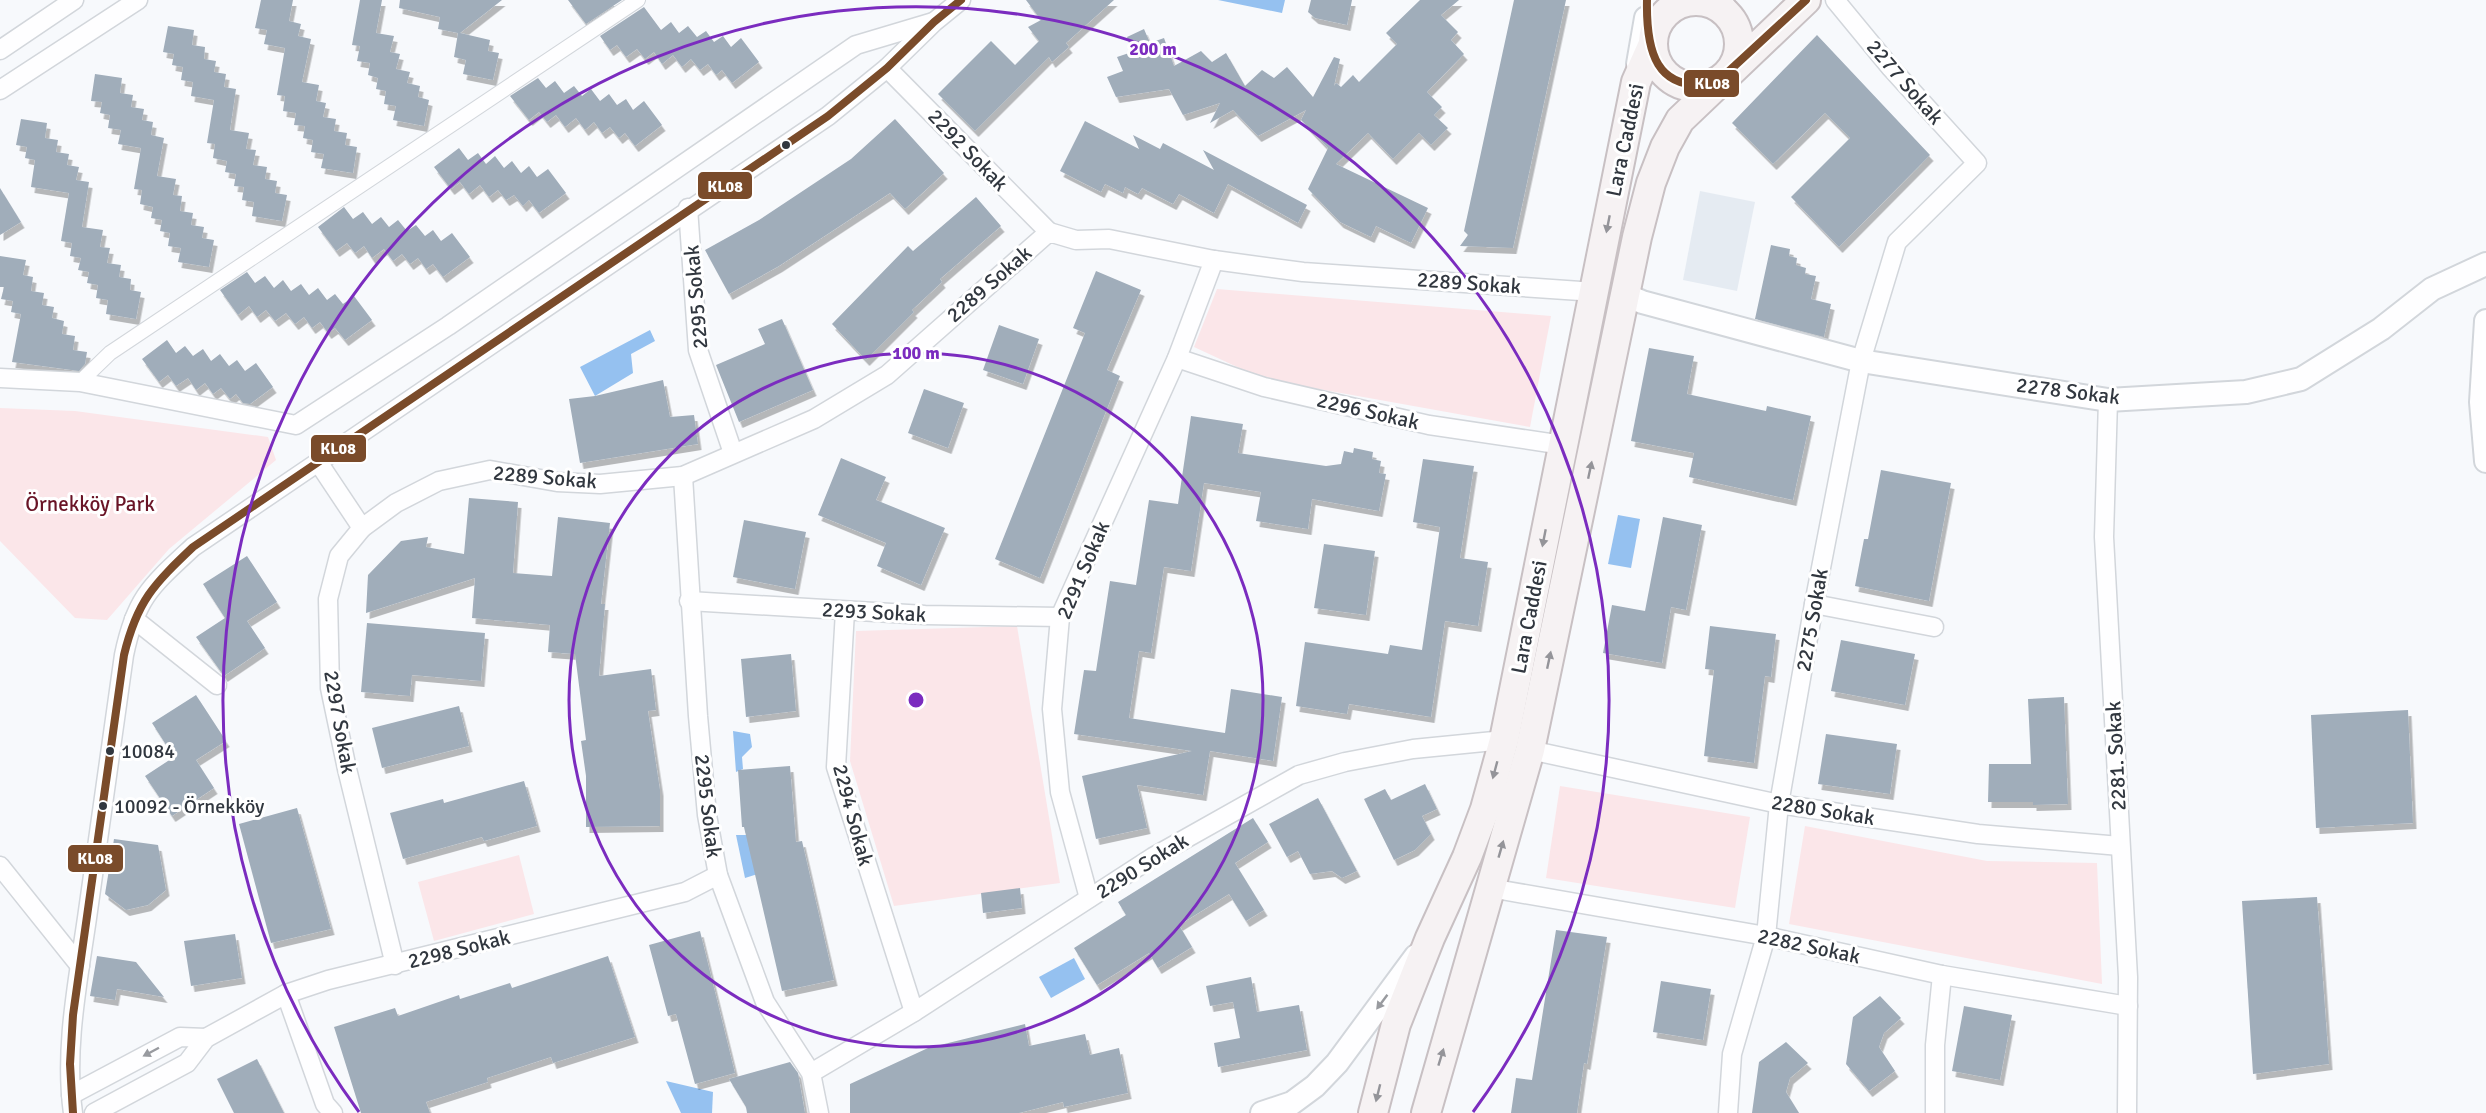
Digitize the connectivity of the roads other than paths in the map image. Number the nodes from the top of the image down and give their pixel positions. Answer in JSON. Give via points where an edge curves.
{"nodes":[{"id":1,"x":74,"y":0,"type":"edge"},
{"id":2,"x":138,"y":0,"type":"edge"},
{"id":3,"x":638,"y":0,"type":"edge"},
{"id":4,"x":961,"y":0,"type":"edge"},
{"id":5,"x":1695,"y":0,"type":"edge"},
{"id":6,"x":1806,"y":0,"type":"edge"},
{"id":7,"x":1835,"y":0,"type":"edge"},
{"id":8,"x":1646,"y":9,"type":"edge"},
{"id":9,"x":1725,"y":9,"type":"edge"},
{"id":10,"x":934,"y":22,"type":"junction"},
{"id":11,"x":1652,"y":46,"type":"junction"},
{"id":12,"x":0,"y":50,"type":"edge"},
{"id":13,"x":887,"y":68,"type":"junction"},
{"id":14,"x":1728,"y":74,"type":"junction"},
{"id":15,"x":1636,"y":82,"type":"junction"},
{"id":16,"x":0,"y":90,"type":"edge"},
{"id":17,"x":1977,"y":163,"type":"joint"},
{"id":18,"x":688,"y":208,"type":"junction"},
{"id":19,"x":1049,"y":232,"type":"junction"},
{"id":20,"x":1214,"y":260,"type":"junction"},
{"id":21,"x":2486,"y":264,"type":"edge"},
{"id":22,"x":1594,"y":292,"type":"junction"},
{"id":23,"x":1626,"y":295,"type":"junction"},
{"id":24,"x":2486,"y":321,"type":"edge"},
{"id":25,"x":1177,"y":357,"type":"junction"},
{"id":26,"x":1861,"y":361,"type":"junction"},
{"id":27,"x":0,"y":378,"type":"edge"},
{"id":28,"x":80,"y":382,"type":"junction"},
{"id":29,"x":2108,"y":400,"type":"junction"},
{"id":30,"x":1563,"y":445,"type":"junction"},
{"id":31,"x":733,"y":453,"type":"junction"},
{"id":32,"x":2486,"y":461,"type":"edge"},
{"id":33,"x":318,"y":462,"type":"junction"},
{"id":34,"x":683,"y":476,"type":"junction"},
{"id":35,"x":362,"y":528,"type":"junction"},
{"id":36,"x":689,"y":601,"type":"junction"},
{"id":37,"x":1814,"y":604,"type":"junction"},
{"id":38,"x":845,"y":611,"type":"junction"},
{"id":39,"x":1060,"y":617,"type":"junction"},
{"id":40,"x":134,"y":619,"type":"junction"},
{"id":41,"x":1934,"y":627,"type":"dead end"},
{"id":42,"x":218,"y":685,"type":"dead end"},
{"id":43,"x":1504,"y":740,"type":"junction"},
{"id":44,"x":1530,"y":750,"type":"junction"},
{"id":45,"x":1779,"y":804,"type":"junction"},
{"id":46,"x":2121,"y":846,"type":"junction"},
{"id":47,"x":0,"y":866,"type":"edge"},
{"id":48,"x":718,"y":875,"type":"junction"},
{"id":49,"x":1490,"y":888,"type":"junction"},
{"id":50,"x":1089,"y":898,"type":"junction"},
{"id":51,"x":1766,"y":936,"type":"junction"},
{"id":52,"x":1430,"y":938,"type":"junction"},
{"id":53,"x":395,"y":965,"type":"junction"},
{"id":54,"x":80,"y":966,"type":"junction"},
{"id":55,"x":1942,"y":975,"type":"junction"},
{"id":56,"x":286,"y":994,"type":"junction"},
{"id":57,"x":2128,"y":1006,"type":"junction"},
{"id":58,"x":914,"y":1012,"type":"junction"},
{"id":59,"x":206,"y":1038,"type":"junction"},
{"id":60,"x":811,"y":1073,"type":"junction"},
{"id":61,"x":72,"y":1104,"type":"edge"},
{"id":62,"x":93,"y":1113,"type":"edge"},
{"id":63,"x":333,"y":1113,"type":"edge"},
{"id":64,"x":819,"y":1113,"type":"edge"},
{"id":65,"x":1262,"y":1113,"type":"edge"},
{"id":66,"x":1373,"y":1113,"type":"edge"},
{"id":67,"x":1426,"y":1113,"type":"edge"},
{"id":68,"x":1728,"y":1113,"type":"edge"},
{"id":69,"x":1935,"y":1113,"type":"edge"},
{"id":70,"x":2127,"y":1113,"type":"edge"}],
"edges":[{"from":1,"to":12,"type":"street"},
{"from":2,"to":16,"type":"street"},
{"from":3,"to":28,"type":"street","via":[[110,353]]},
{"from":4,"to":10,"type":"street"},
{"from":5,"to":9,"type":"main road"},
{"from":5,"to":11,"type":"main road","via":[[1677,4],[1664,15],[1655,29]]},
{"from":6,"to":14,"type":"main road"},
{"from":7,"to":17,"type":"street","name":"2277 Sokak"},
{"from":8,"to":11,"type":"street"},
{"from":8,"to":15,"type":"street"},
{"from":9,"to":14,"type":"main road","via":[[1738,32],[1740,46]]},
{"from":10,"to":13,"type":"street"},
{"from":10,"to":28,"type":"street","via":[[856,45],[462,317],[296,425]]},
{"from":11,"to":14,"type":"main road","via":[[1662,73],[1688,88],[1716,83]]},
{"from":11,"to":15,"type":"main road","name":"Lara Caddesi"},
{"from":13,"to":18,"type":"street","via":[[828,116]]},
{"from":13,"to":19,"type":"street","name":"2292 Sokak"},
{"from":14,"to":23,"type":"main road","via":[[1680,120],[1665,147],[1651,183]]},
{"from":15,"to":22,"type":"main road","name":"Lara Caddesi","one_way":true},
{"from":17,"to":26,"type":"street","name":"2275 Sokak","via":[[1897,242]]},
{"from":18,"to":31,"type":"street","name":"2295 Sokak","via":[[698,350]]},
{"from":18,"to":33,"type":"street"},
{"from":19,"to":20,"type":"street","name":"2289 Sokak","via":[[1076,240],[1109,239]]},
{"from":19,"to":31,"type":"street","name":"2289 Sokak","via":[[887,375],[814,419]]},
{"from":20,"to":22,"type":"street","name":"2289 Sokak","via":[[1303,273]]},
{"from":20,"to":25,"type":"street","name":"2291 Sokak"},
{"from":21,"to":29,"type":"street","name":"2278 Sokak","via":[[2432,289],[2381,329],[2301,379],[2246,392]]},
{"from":22,"to":30,"type":"main road","name":"Lara Caddesi"},
{"from":23,"to":26,"type":"street","name":"2278 Sokak"},
{"from":44,"to":23,"type":"main road","one_way":true},
{"from":24,"to":32,"type":"street","via":[[2481,402]]},
{"from":25,"to":30,"type":"street","name":"2296 Sokak","via":[[1264,387],[1429,425]]},
{"from":25,"to":39,"type":"street","name":"2291 Sokak"},
{"from":26,"to":29,"type":"street","name":"2278 Sokak"},
{"from":26,"to":37,"type":"street","name":"2275 Sokak"},
{"from":27,"to":28,"type":"street"},
{"from":29,"to":46,"type":"street","name":"2281. Sokak","via":[[2104,537]]},
{"from":30,"to":43,"type":"main road","name":"Lara Caddesi","one_way":true},
{"from":31,"to":34,"type":"street","name":"2289 Sokak"},
{"from":33,"to":35,"type":"street"},
{"from":33,"to":40,"type":"street","via":[[193,547],[152,585]]},
{"from":34,"to":35,"type":"street","name":"2289 Sokak","via":[[600,484],[557,482],[490,470],[439,481],[396,503]]},
{"from":34,"to":36,"type":"street","name":"2295 Sokak"},
{"from":35,"to":53,"type":"street","name":"2297 Sokak","via":[[339,556],[328,599],[330,687]]},
{"from":36,"to":38,"type":"street","name":"2293 Sokak"},
{"from":36,"to":48,"type":"street","name":"2295 Sokak","via":[[707,815]]},
{"from":37,"to":41,"type":"street"},
{"from":37,"to":45,"type":"street","name":"2275 Sokak"},
{"from":38,"to":39,"type":"street","name":"2293 Sokak"},
{"from":38,"to":58,"type":"street","name":"2294 Sokak","via":[[836,767]]},
{"from":39,"to":50,"type":"street","name":"2291 Sokak","via":[[1052,709],[1060,792]]},
{"from":40,"to":42,"type":"street"},
{"from":40,"to":54,"type":"street","via":[[124,655]]},
{"from":43,"to":50,"type":"street","name":"2290 Sokak","via":[[1413,749],[1299,775],[1153,857]]},
{"from":43,"to":52,"type":"main road","name":"Lara Caddesi","one_way":true,"via":[[1471,848]]},
{"from":44,"to":45,"type":"street","name":"2280 Sokak"},
{"from":49,"to":44,"type":"main road","one_way":true},
{"from":45,"to":46,"type":"street","name":"2280 Sokak","via":[[1978,834]]},
{"from":45,"to":51,"type":"street","name":"2275 Sokak"},
{"from":46,"to":57,"type":"street","name":"2281. Sokak"},
{"from":47,"to":54,"type":"street"},
{"from":48,"to":53,"type":"street","name":"2298 Sokak","via":[[685,892]]},
{"from":48,"to":60,"type":"street","name":"2295 Sokak","via":[[765,1002]]},
{"from":49,"to":51,"type":"street","name":"2282 Sokak"},
{"from":67,"to":49,"type":"main road","one_way":true},
{"from":50,"to":58,"type":"street","name":"2290 Sokak"},
{"from":51,"to":55,"type":"street","name":"2282 Sokak"},
{"from":51,"to":68,"type":"street","name":"2275 Sokak","via":[[1732,1054]]},
{"from":52,"to":65,"type":"street","name":"Lara Caddesi","one_way":true,"via":[[1337,1063],[1315,1086],[1292,1103]]},
{"from":52,"to":66,"type":"main road","one_way":true,"via":[[1396,1024]]},
{"from":53,"to":56,"type":"street","name":"2298 Sokak"},
{"from":54,"to":61,"type":"street","via":[[70,1055]]},
{"from":55,"to":57,"type":"street","name":"2282 Sokak"},
{"from":55,"to":69,"type":"street","via":[[1935,1045]]},
{"from":56,"to":59,"type":"street","name":"2298 Sokak"},
{"from":56,"to":63,"type":"street","via":[[325,1104]]},
{"from":57,"to":70,"type":"street","name":"2281. Sokak"},
{"from":58,"to":60,"type":"street","name":"2290 Sokak"},
{"from":59,"to":61,"type":"street","name":"2298 Sokak","one_way":true,"via":[[180,1037]]},
{"from":59,"to":62,"type":"street","name":"2298 Sokak","via":[[187,1063]]},
{"from":60,"to":64,"type":"street","name":"2295 Sokak"}]}
